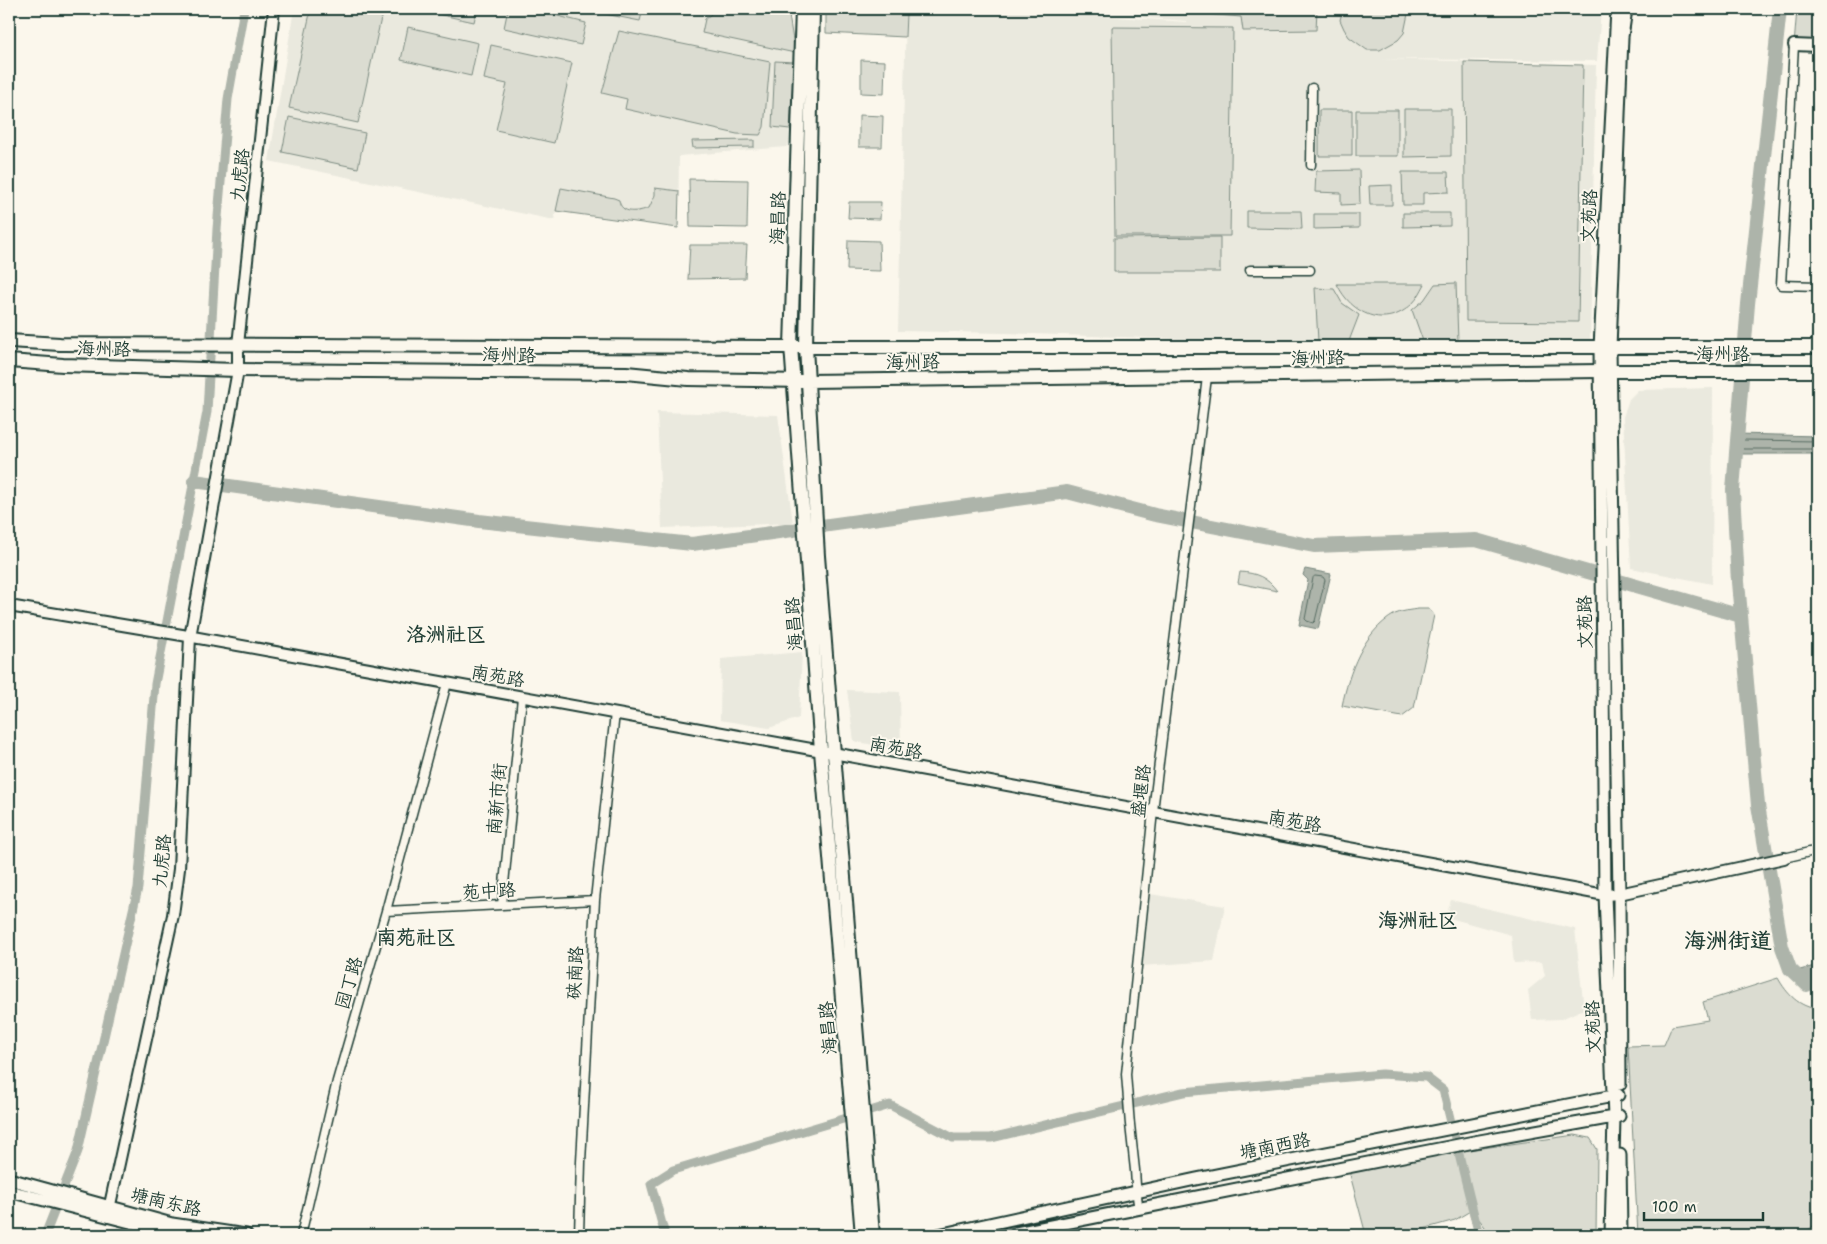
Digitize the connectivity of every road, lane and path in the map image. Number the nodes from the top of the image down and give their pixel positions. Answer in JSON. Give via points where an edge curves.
{"nodes":[{"id":1,"x":274,"y":9,"type":"edge"},
{"id":2,"x":802,"y":9,"type":"edge"},
{"id":3,"x":813,"y":9,"type":"edge"},
{"id":4,"x":1617,"y":9,"type":"edge"},
{"id":5,"x":1626,"y":9,"type":"edge"},
{"id":6,"x":1794,"y":45,"type":"joint"},
{"id":7,"x":1818,"y":46,"type":"edge"},
{"id":8,"x":1312,"y":88,"type":"dead end"},
{"id":9,"x":1311,"y":166,"type":"dead end"},
{"id":10,"x":1250,"y":270,"type":"dead end"},
{"id":11,"x":1310,"y":270,"type":"dead end"},
{"id":12,"x":1818,"y":286,"type":"edge"},
{"id":13,"x":9,"y":340,"type":"edge"},
{"id":14,"x":233,"y":344,"type":"junction"},
{"id":15,"x":791,"y":346,"type":"junction"},
{"id":16,"x":806,"y":347,"type":"junction"},
{"id":17,"x":1818,"y":347,"type":"edge"},
{"id":18,"x":1605,"y":348,"type":"junction"},
{"id":19,"x":9,"y":361,"type":"edge"},
{"id":20,"x":232,"y":370,"type":"junction"},
{"id":21,"x":1818,"y":371,"type":"edge"},
{"id":22,"x":1606,"y":372,"type":"junction"},
{"id":23,"x":1207,"y":377,"type":"junction"},
{"id":24,"x":794,"y":381,"type":"junction"},
{"id":25,"x":808,"y":381,"type":"junction"},
{"id":26,"x":808,"y":497,"type":"junction"},
{"id":27,"x":9,"y":606,"type":"edge"},
{"id":28,"x":186,"y":636,"type":"junction"},
{"id":29,"x":448,"y":683,"type":"junction"},
{"id":30,"x":522,"y":696,"type":"junction"},
{"id":31,"x":614,"y":713,"type":"junction"},
{"id":32,"x":827,"y":752,"type":"junction"},
{"id":33,"x":1153,"y":811,"type":"junction"},
{"id":34,"x":1818,"y":850,"type":"edge"},
{"id":35,"x":1784,"y":858,"type":"joint"},
{"id":36,"x":1619,"y":894,"type":"junction"},
{"id":37,"x":1605,"y":895,"type":"junction"},
{"id":38,"x":595,"y":900,"type":"junction"},
{"id":39,"x":502,"y":905,"type":"junction"},
{"id":40,"x":386,"y":911,"type":"junction"},
{"id":41,"x":1617,"y":1095,"type":"junction"},
{"id":42,"x":1617,"y":1117,"type":"junction"},
{"id":43,"x":859,"y":1131,"type":"junction"},
{"id":44,"x":9,"y":1180,"type":"edge"},
{"id":45,"x":9,"y":1191,"type":"edge"},
{"id":46,"x":1136,"y":1193,"type":"junction"},
{"id":47,"x":42,"y":1194,"type":"junction"},
{"id":48,"x":1139,"y":1208,"type":"junction"},
{"id":49,"x":108,"y":1212,"type":"junction"},
{"id":50,"x":181,"y":1235,"type":"edge"},
{"id":51,"x":246,"y":1235,"type":"edge"},
{"id":52,"x":301,"y":1235,"type":"edge"},
{"id":53,"x":579,"y":1235,"type":"edge"},
{"id":54,"x":862,"y":1235,"type":"edge"},
{"id":55,"x":873,"y":1235,"type":"edge"},
{"id":56,"x":938,"y":1235,"type":"edge"},
{"id":57,"x":1005,"y":1235,"type":"edge"},
{"id":58,"x":1616,"y":1235,"type":"edge"}],
"edges":[{"from":1,"to":14,"type":"street","name":"九虎路"},
{"from":2,"to":15,"type":"main road","name":"海昌路"},
{"from":3,"to":16,"type":"main road","name":"海昌路"},
{"from":4,"to":18,"type":"main road","name":"文苑路"},
{"from":5,"to":18,"type":"main road","name":"文苑路"},
{"from":6,"to":7,"type":"street"},
{"from":6,"to":12,"type":"street","via":[[1781,285]]},
{"from":8,"to":9,"type":"street"},
{"from":10,"to":11,"type":"street"},
{"from":13,"to":14,"type":"main road","name":"海州路","via":[[60,344]]},
{"from":14,"to":15,"type":"main road","name":"海州路"},
{"from":14,"to":20,"type":"street","name":"九虎路"},
{"from":15,"to":16,"type":"main road","name":"海州路"},
{"from":15,"to":24,"type":"main road","name":"海昌路"},
{"from":16,"to":18,"type":"main road","name":"海州路"},
{"from":16,"to":25,"type":"main road","name":"海昌路"},
{"from":17,"to":18,"type":"main road","name":"海州路"},
{"from":18,"to":22,"type":"main road","name":"文苑路"},
{"from":19,"to":20,"type":"main road","name":"海州路"},
{"from":20,"to":24,"type":"main road","name":"海州路","via":[[626,373],[688,379]]},
{"from":20,"to":28,"type":"street","name":"九虎路","via":[[223,456]]},
{"from":21,"to":22,"type":"main road","name":"海州路"},
{"from":22,"to":23,"type":"main road","name":"海州路"},
{"from":22,"to":36,"type":"main road","name":"文苑路","via":[[1613,550]]},
{"from":22,"to":37,"type":"main road","name":"文苑路","via":[[1602,546]]},
{"from":23,"to":25,"type":"main road","name":"海州路"},
{"from":23,"to":33,"type":"street","name":"盛堰路"},
{"from":24,"to":25,"type":"main road","name":"海州路"},
{"from":24,"to":26,"type":"main road","name":"海昌路"},
{"from":25,"to":26,"type":"main road","name":"海昌路"},
{"from":26,"to":32,"type":"main road","name":"海昌路"},
{"from":27,"to":28,"type":"street","name":"南苑路"},
{"from":28,"to":29,"type":"street","name":"南苑路"},
{"from":28,"to":49,"type":"street","name":"九虎路","via":[[179,869],[173,915]]},
{"from":29,"to":30,"type":"street","name":"南苑路"},
{"from":29,"to":40,"type":"street","name":"园丁路"},
{"from":30,"to":31,"type":"street","name":"南苑路"},
{"from":30,"to":39,"type":"street","name":"南新市街"},
{"from":31,"to":32,"type":"street","name":"南苑路"},
{"from":31,"to":38,"type":"street","name":"硖南路"},
{"from":32,"to":33,"type":"street","name":"南苑路"},
{"from":32,"to":43,"type":"main road","name":"海昌路"},
{"from":33,"to":37,"type":"street","name":"南苑路"},
{"from":33,"to":46,"type":"street","name":"盛堰路","via":[[1126,1074]]},
{"from":34,"to":35,"type":"street"},
{"from":35,"to":36,"type":"street","name":"南苑路"},
{"from":36,"to":37,"type":"street","name":"南苑路"},
{"from":36,"to":41,"type":"main road","name":"文苑路"},
{"from":37,"to":41,"type":"main road","name":"文苑路"},
{"from":38,"to":39,"type":"street","name":"苑中路"},
{"from":38,"to":53,"type":"street","name":"硖南路"},
{"from":39,"to":40,"type":"street","name":"苑中路"},
{"from":40,"to":52,"type":"street","name":"园丁路","via":[[337,1081]]},
{"from":41,"to":42,"type":"main road","name":"文苑路"},
{"from":41,"to":46,"type":"main road","name":"塘南西路"},
{"from":42,"to":48,"type":"main road","name":"塘南西路","via":[[1440,1148]]},
{"from":42,"to":58,"type":"main road","name":"文苑路"},
{"from":43,"to":54,"type":"main road","name":"海昌路"},
{"from":43,"to":55,"type":"main road","name":"海昌路"},
{"from":44,"to":47,"type":"main road"},
{"from":45,"to":47,"type":"main road"},
{"from":46,"to":48,"type":"street","name":"盛堰路"},
{"from":46,"to":56,"type":"main road","name":"塘南西路"},
{"from":47,"to":49,"type":"main road","name":"塘南东路"},
{"from":48,"to":57,"type":"main road","name":"塘南西路"},
{"from":49,"to":50,"type":"main road","name":"塘南东路"},
{"from":49,"to":51,"type":"main road","name":"塘南东路"}]}
